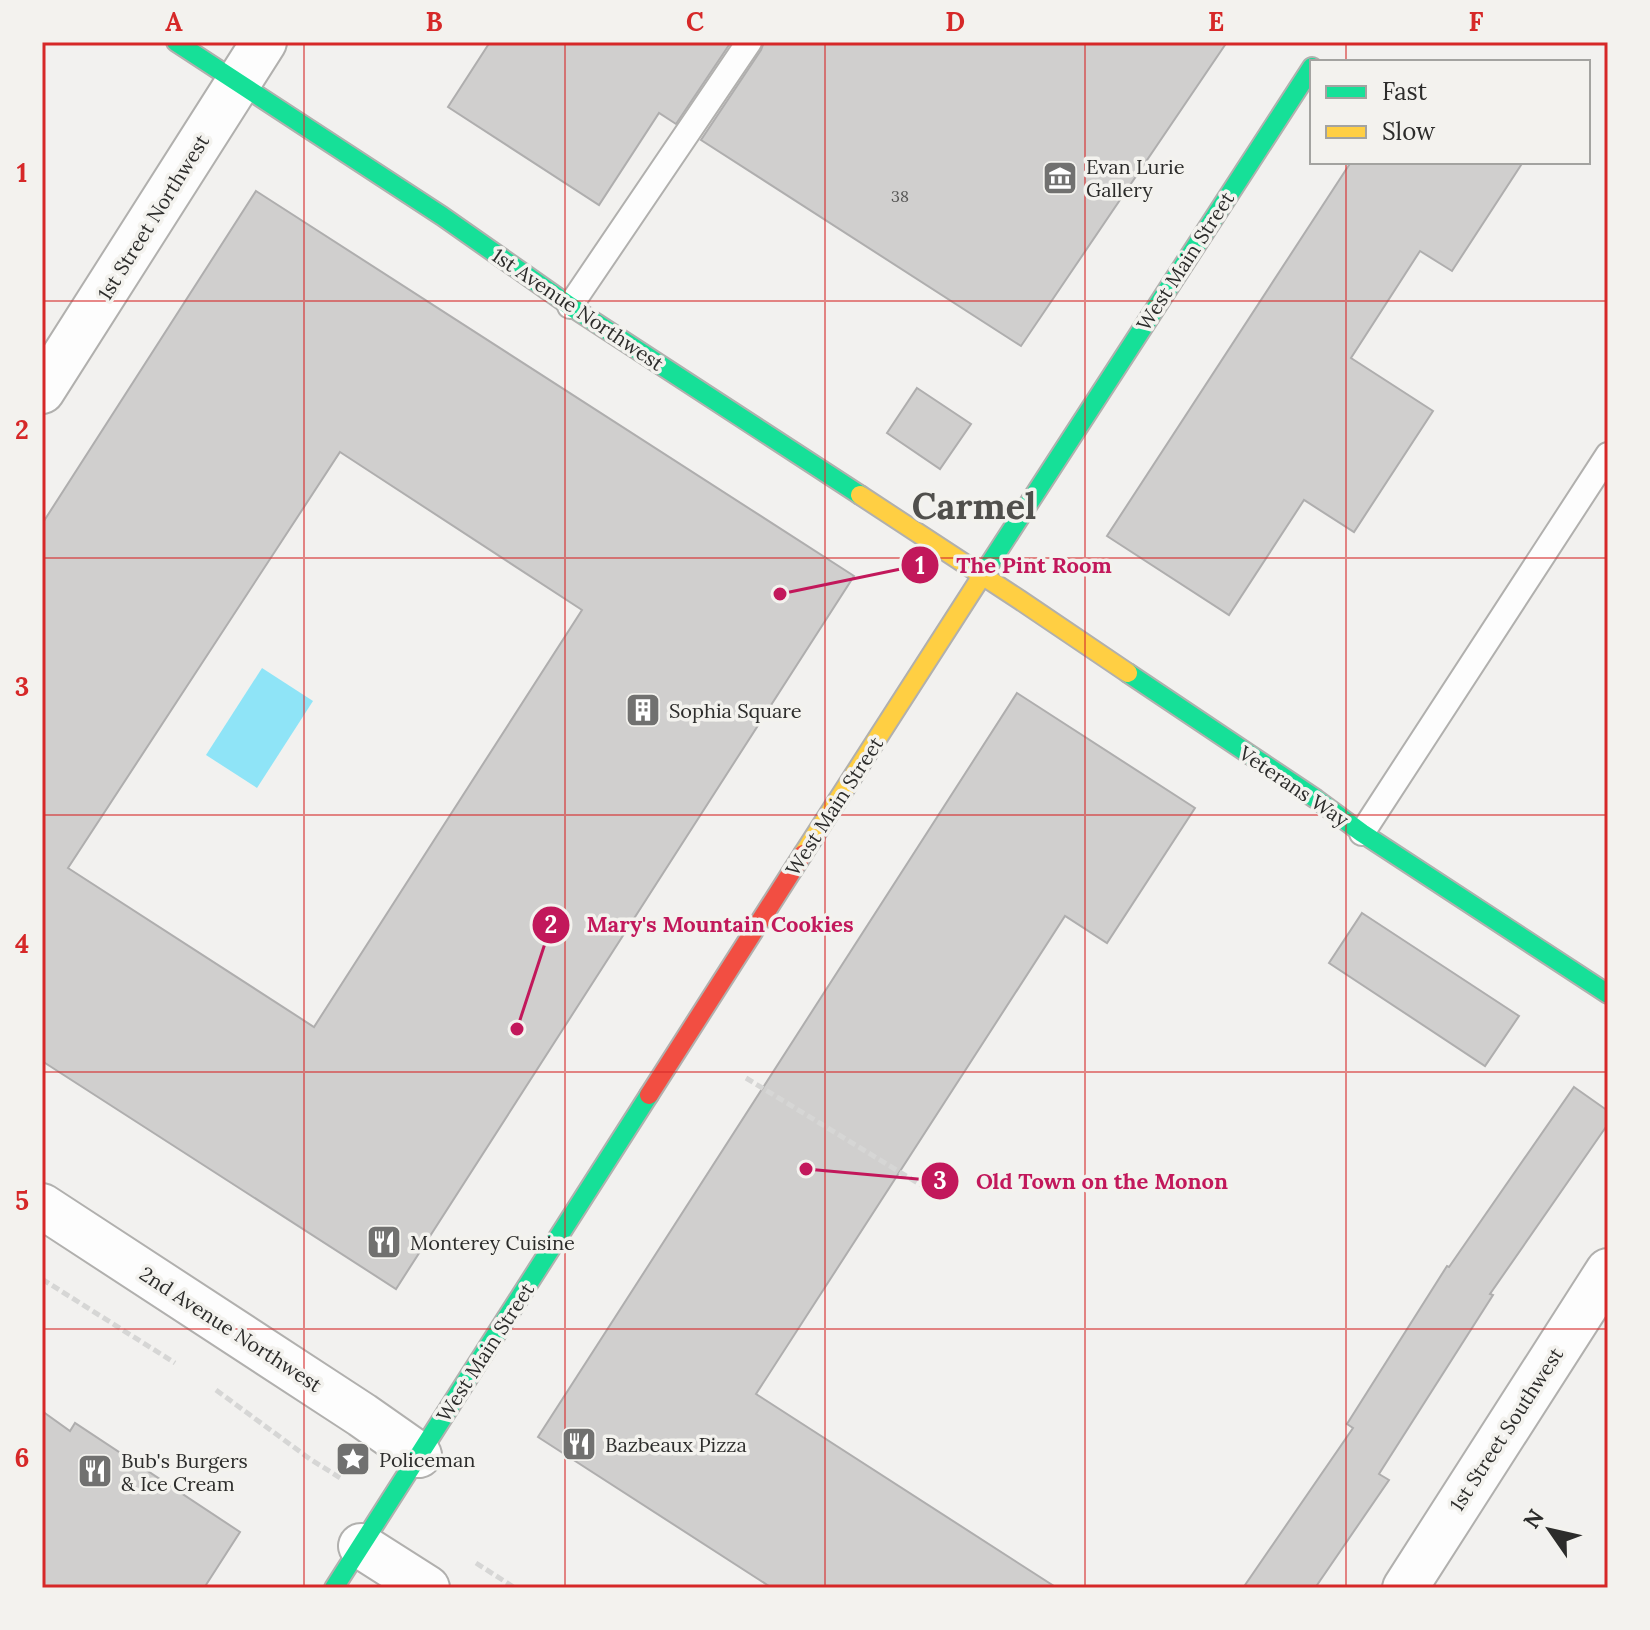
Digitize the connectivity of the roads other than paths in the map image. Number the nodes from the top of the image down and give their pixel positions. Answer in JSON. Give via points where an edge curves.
{"nodes":[{"id":1,"x":176,"y":42,"type":"edge"},
{"id":2,"x":264,"y":42,"type":"edge"},
{"id":3,"x":749,"y":42,"type":"edge"},
{"id":4,"x":1310,"y":69,"type":"edge"},
{"id":5,"x":238,"y":83,"type":"junction"},
{"id":6,"x":570,"y":306,"type":"junction"},
{"id":7,"x":42,"y":391,"type":"edge"},
{"id":8,"x":1608,"y":455,"type":"edge"},
{"id":9,"x":982,"y":575,"type":"junction"},
{"id":10,"x":1362,"y":833,"type":"junction"},
{"id":11,"x":1608,"y":994,"type":"edge"},
{"id":12,"x":42,"y":1206,"type":"edge"},
{"id":13,"x":1608,"y":1271,"type":"edge"},
{"id":14,"x":419,"y":1455,"type":"junction"},
{"id":15,"x":361,"y":1546,"type":"junction"},
{"id":16,"x":334,"y":1588,"type":"edge"},
{"id":17,"x":427,"y":1588,"type":"edge"},
{"id":18,"x":1405,"y":1588,"type":"edge"}],
"edges":[{"from":1,"to":5,"type":"main road","name":"1st Avenue Northwest"},
{"from":2,"to":5,"type":"street","name":"1st Street Northwest"},
{"from":3,"to":6,"type":"lane"},
{"from":4,"to":9,"type":"main road","name":"West Main Street"},
{"from":5,"to":6,"type":"main road","name":"1st Avenue Northwest"},
{"from":5,"to":7,"type":"street","name":"1st Street Northwest"},
{"from":6,"to":9,"type":"main road","name":"1st Avenue Northwest"},
{"from":8,"to":10,"type":"lane"},
{"from":9,"to":10,"type":"main road","name":"Veterans Way"},
{"from":9,"to":14,"type":"main road","name":"West Main Street"},
{"from":10,"to":11,"type":"main road","name":"Veterans Way"},
{"from":12,"to":14,"type":"street","name":"2nd Avenue Northwest"},
{"from":13,"to":18,"type":"street","name":"1st Street Southwest"},
{"from":14,"to":15,"type":"main road","name":"West Main Street"},
{"from":15,"to":16,"type":"main road","name":"West Main Street"},
{"from":15,"to":17,"type":"street"}]}
